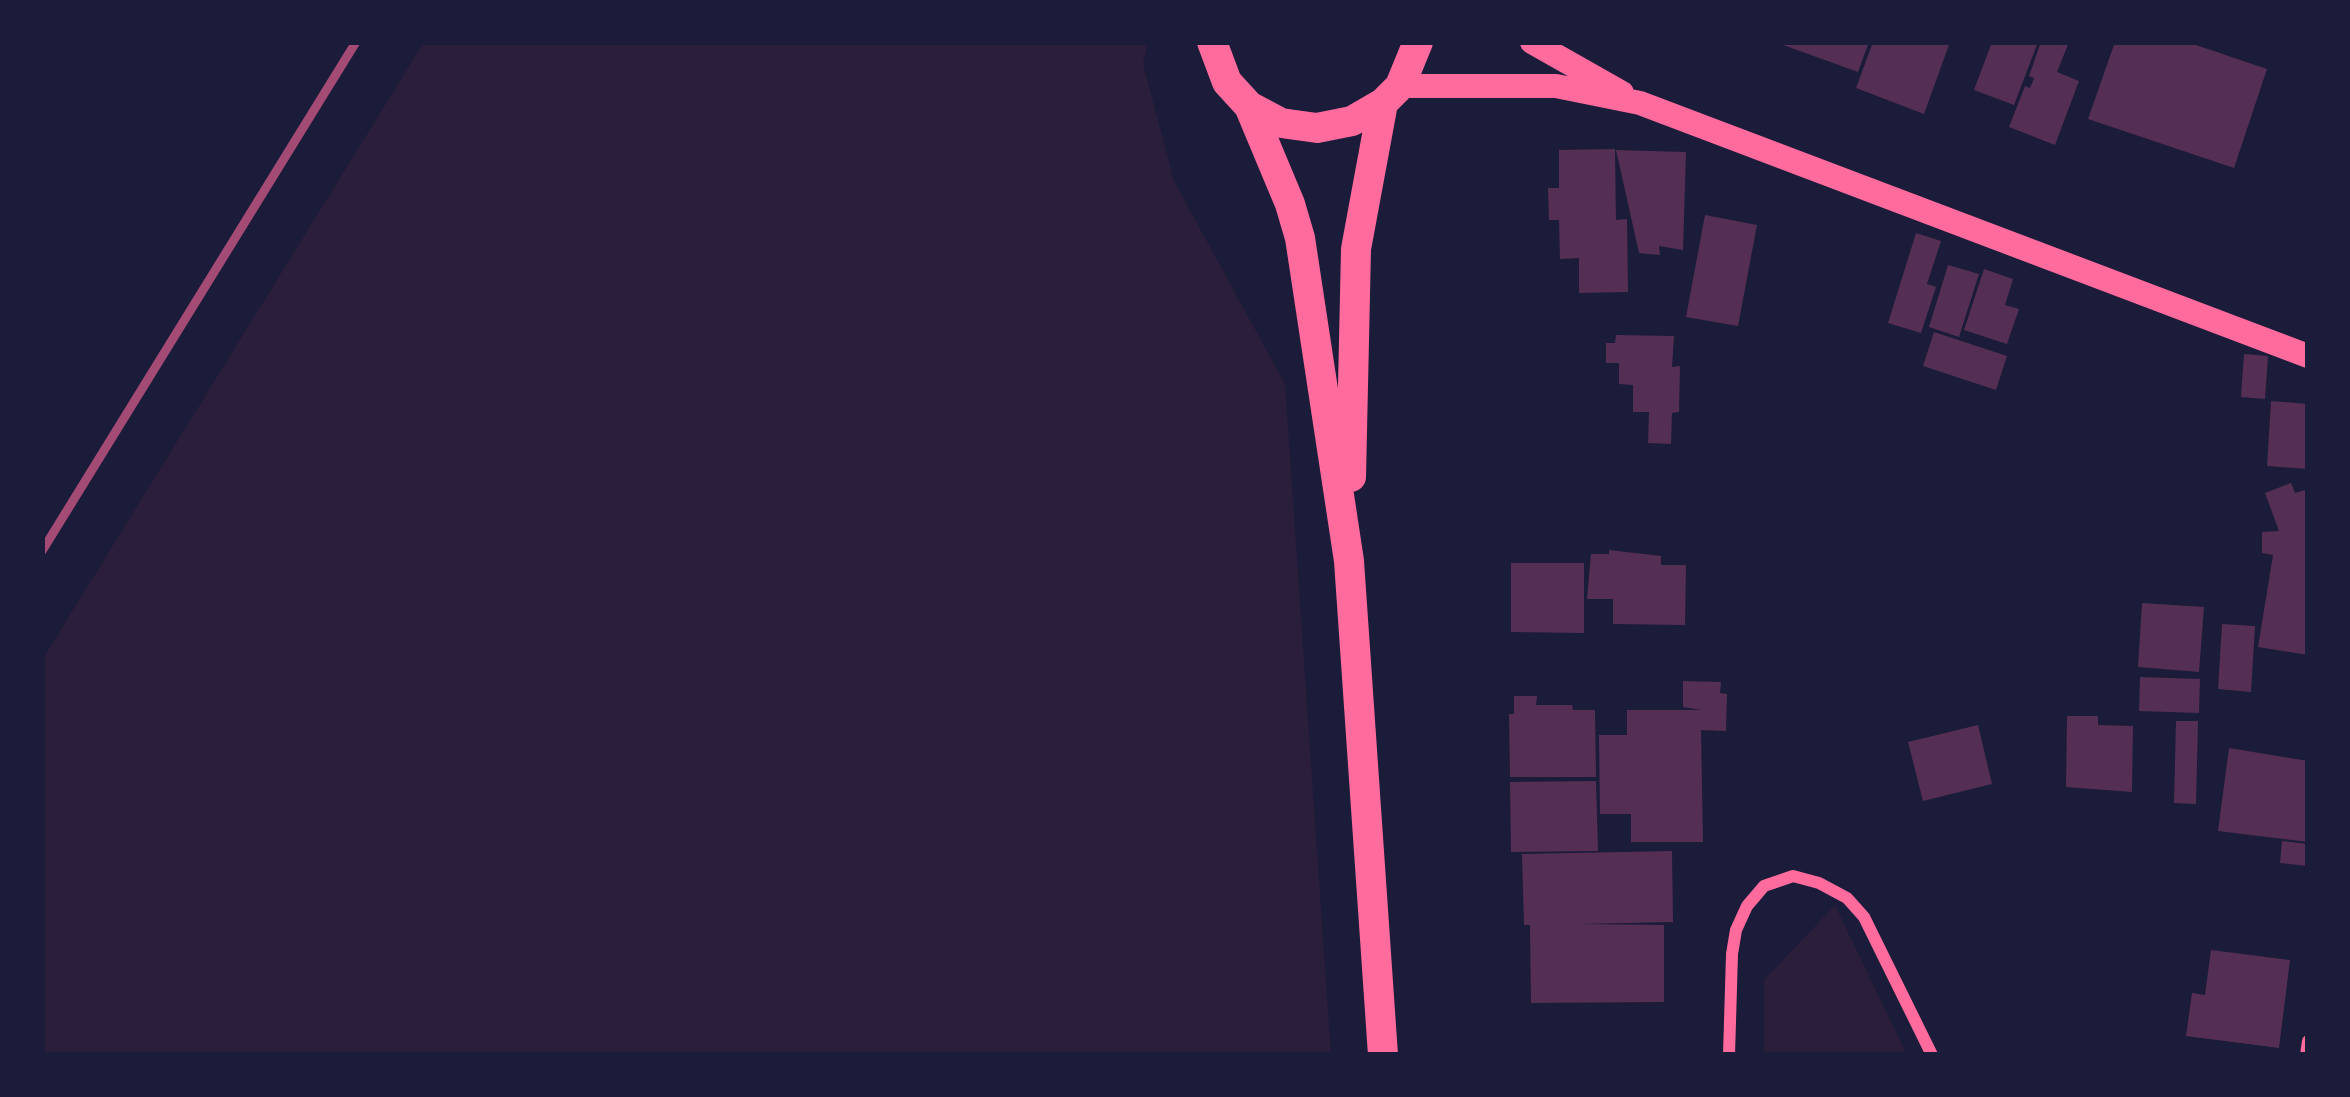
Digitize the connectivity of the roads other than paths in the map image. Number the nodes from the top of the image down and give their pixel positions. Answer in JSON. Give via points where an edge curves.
{"nodes":[{"id":1,"x":1212,"y":42,"type":"edge"},
{"id":2,"x":1418,"y":42,"type":"edge"},
{"id":3,"x":1532,"y":42,"type":"edge"},
{"id":4,"x":1392,"y":94,"type":"junction"},
{"id":5,"x":1640,"y":103,"type":"junction"},
{"id":6,"x":1250,"y":106,"type":"junction"},
{"id":7,"x":2308,"y":356,"type":"edge"},
{"id":8,"x":1349,"y":561,"type":"junction"},
{"id":9,"x":2308,"y":1041,"type":"edge"},
{"id":10,"x":1383,"y":1055,"type":"edge"},
{"id":11,"x":1729,"y":1055,"type":"edge"},
{"id":12,"x":1932,"y":1055,"type":"edge"},
{"id":13,"x":2306,"y":1055,"type":"edge"}],
"edges":[{"from":1,"to":6,"type":"main road","via":[[1227,82]]},
{"from":2,"to":4,"type":"main road"},
{"from":3,"to":5,"type":"main road"},
{"from":4,"to":5,"type":"main road","via":[[1556,86]]},
{"from":4,"to":6,"type":"main road","via":[[1352,122],[1317,128],[1281,123]]},
{"from":4,"to":8,"type":"main road","via":[[1356,249]]},
{"from":5,"to":7,"type":"main road"},
{"from":6,"to":8,"type":"main road","via":[[1300,238]]},
{"from":8,"to":10,"type":"main road"},
{"from":9,"to":13,"type":"street"},
{"from":11,"to":12,"type":"street","via":[[1736,931],[1764,886],[1793,876],[1846,898],[1864,917]]}]}
